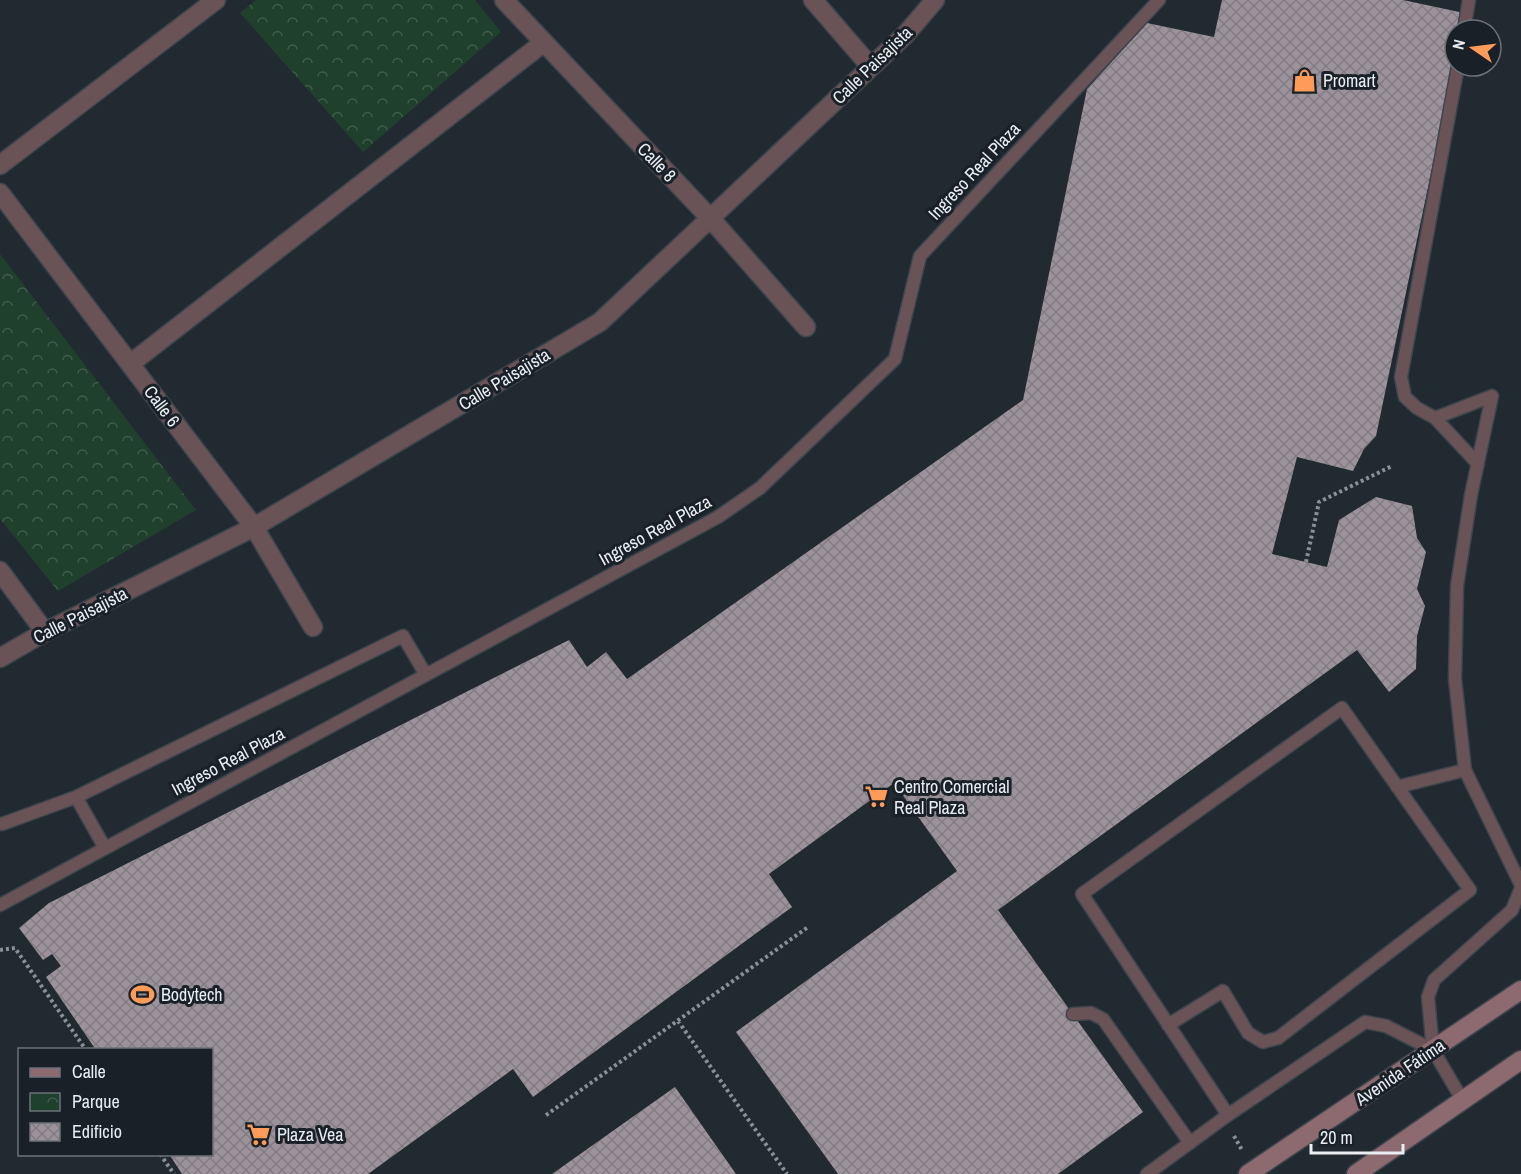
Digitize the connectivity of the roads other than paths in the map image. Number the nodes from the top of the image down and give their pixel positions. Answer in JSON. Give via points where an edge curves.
{"nodes":[{"id":1,"x":216,"y":0,"type":"edge"},
{"id":2,"x":504,"y":0,"type":"edge"},
{"id":3,"x":813,"y":0,"type":"edge"},
{"id":4,"x":935,"y":0,"type":"edge"},
{"id":5,"x":1159,"y":0,"type":"edge"},
{"id":6,"x":1469,"y":1,"type":"edge"},
{"id":7,"x":1466,"y":18,"type":"edge"},
{"id":8,"x":543,"y":43,"type":"junction"},
{"id":9,"x":871,"y":67,"type":"junction"},
{"id":10,"x":1456,"y":78,"type":"edge"},
{"id":11,"x":0,"y":165,"type":"edge"},
{"id":12,"x":0,"y":193,"type":"edge"},
{"id":13,"x":711,"y":219,"type":"junction"},
{"id":14,"x":806,"y":327,"type":"dead end"},
{"id":15,"x":130,"y":364,"type":"junction"},
{"id":16,"x":1435,"y":418,"type":"junction"},
{"id":17,"x":1478,"y":464,"type":"junction"},
{"id":18,"x":254,"y":527,"type":"junction"},
{"id":19,"x":0,"y":571,"type":"edge"},
{"id":20,"x":313,"y":627,"type":"dead end"},
{"id":21,"x":45,"y":632,"type":"junction"},
{"id":22,"x":0,"y":658,"type":"edge"},
{"id":23,"x":426,"y":675,"type":"junction"},
{"id":24,"x":1465,"y":770,"type":"junction"},
{"id":25,"x":1397,"y":787,"type":"junction"},
{"id":26,"x":76,"y":797,"type":"junction"},
{"id":27,"x":2,"y":824,"type":"dead end"},
{"id":28,"x":105,"y":848,"type":"junction"},
{"id":29,"x":1521,"y":887,"type":"edge"},
{"id":30,"x":0,"y":905,"type":"edge"},
{"id":31,"x":1521,"y":990,"type":"edge"},
{"id":32,"x":1073,"y":1014,"type":"dead end"},
{"id":33,"x":1168,"y":1025,"type":"junction"},
{"id":34,"x":1433,"y":1050,"type":"junction"},
{"id":35,"x":1521,"y":1060,"type":"edge"},
{"id":36,"x":1462,"y":1101,"type":"junction"},
{"id":37,"x":1228,"y":1115,"type":"junction"},
{"id":38,"x":1190,"y":1143,"type":"junction"},
{"id":39,"x":1254,"y":1172,"type":"edge"},
{"id":40,"x":1147,"y":1174,"type":"edge"},
{"id":41,"x":1356,"y":1174,"type":"edge"}],
"edges":[{"from":1,"to":11,"type":"street"},
{"from":2,"to":8,"type":"street","name":"Calle 8"},
{"from":3,"to":9,"type":"street"},
{"from":4,"to":9,"type":"street","name":"Calle Paisajista"},
{"from":5,"to":23,"type":"lane","name":"Ingreso Real Plaza","via":[[920,255],[895,359],[760,488],[718,518]]},
{"from":6,"to":7,"type":"lane"},
{"from":8,"to":13,"type":"street","name":"Calle 8"},
{"from":8,"to":15,"type":"street"},
{"from":9,"to":13,"type":"street","name":"Calle Paisajista"},
{"from":10,"to":16,"type":"lane","via":[[1401,377],[1405,396]]},
{"from":12,"to":15,"type":"street","name":"Calle 6"},
{"from":13,"to":14,"type":"street","name":"Calle 8"},
{"from":13,"to":18,"type":"street","name":"Calle Paisajista","via":[[600,322]]},
{"from":15,"to":18,"type":"street","name":"Calle 6"},
{"from":16,"to":17,"type":"lane"},
{"from":16,"to":17,"type":"lane","via":[[1492,396]]},
{"from":17,"to":24,"type":"lane","via":[[1457,586],[1455,679]]},
{"from":18,"to":20,"type":"street","name":"Calle 6"},
{"from":18,"to":21,"type":"street","name":"Calle Paisajista"},
{"from":19,"to":21,"type":"street"},
{"from":21,"to":22,"type":"street","name":"Calle Paisajista"},
{"from":23,"to":26,"type":"lane","via":[[403,636]]},
{"from":23,"to":28,"type":"lane","name":"Ingreso Real Plaza"},
{"from":24,"to":25,"type":"lane"},
{"from":24,"to":29,"type":"lane"},
{"from":25,"to":33,"type":"lane","via":[[1470,890],[1278,1038],[1263,1042],[1248,1033],[1222,991]]},
{"from":25,"to":33,"type":"lane","via":[[1342,708],[1082,894]]},
{"from":26,"to":27,"type":"lane"},
{"from":26,"to":28,"type":"lane"},
{"from":28,"to":30,"type":"lane","name":"Ingreso Real Plaza"},
{"from":29,"to":34,"type":"lane","via":[[1512,910],[1434,980],[1428,997]]},
{"from":31,"to":34,"type":"main road","name":"Avenida Fátima"},
{"from":32,"to":38,"type":"lane","via":[[1091,1013],[1103,1018]]},
{"from":33,"to":37,"type":"lane"},
{"from":34,"to":36,"type":"lane"},
{"from":34,"to":37,"type":"lane","via":[[1386,1026],[1365,1022]]},
{"from":34,"to":39,"type":"main road","name":"Avenida Fátima"},
{"from":35,"to":36,"type":"main road"},
{"from":36,"to":41,"type":"main road"},
{"from":37,"to":38,"type":"lane"},
{"from":38,"to":40,"type":"lane"}]}
